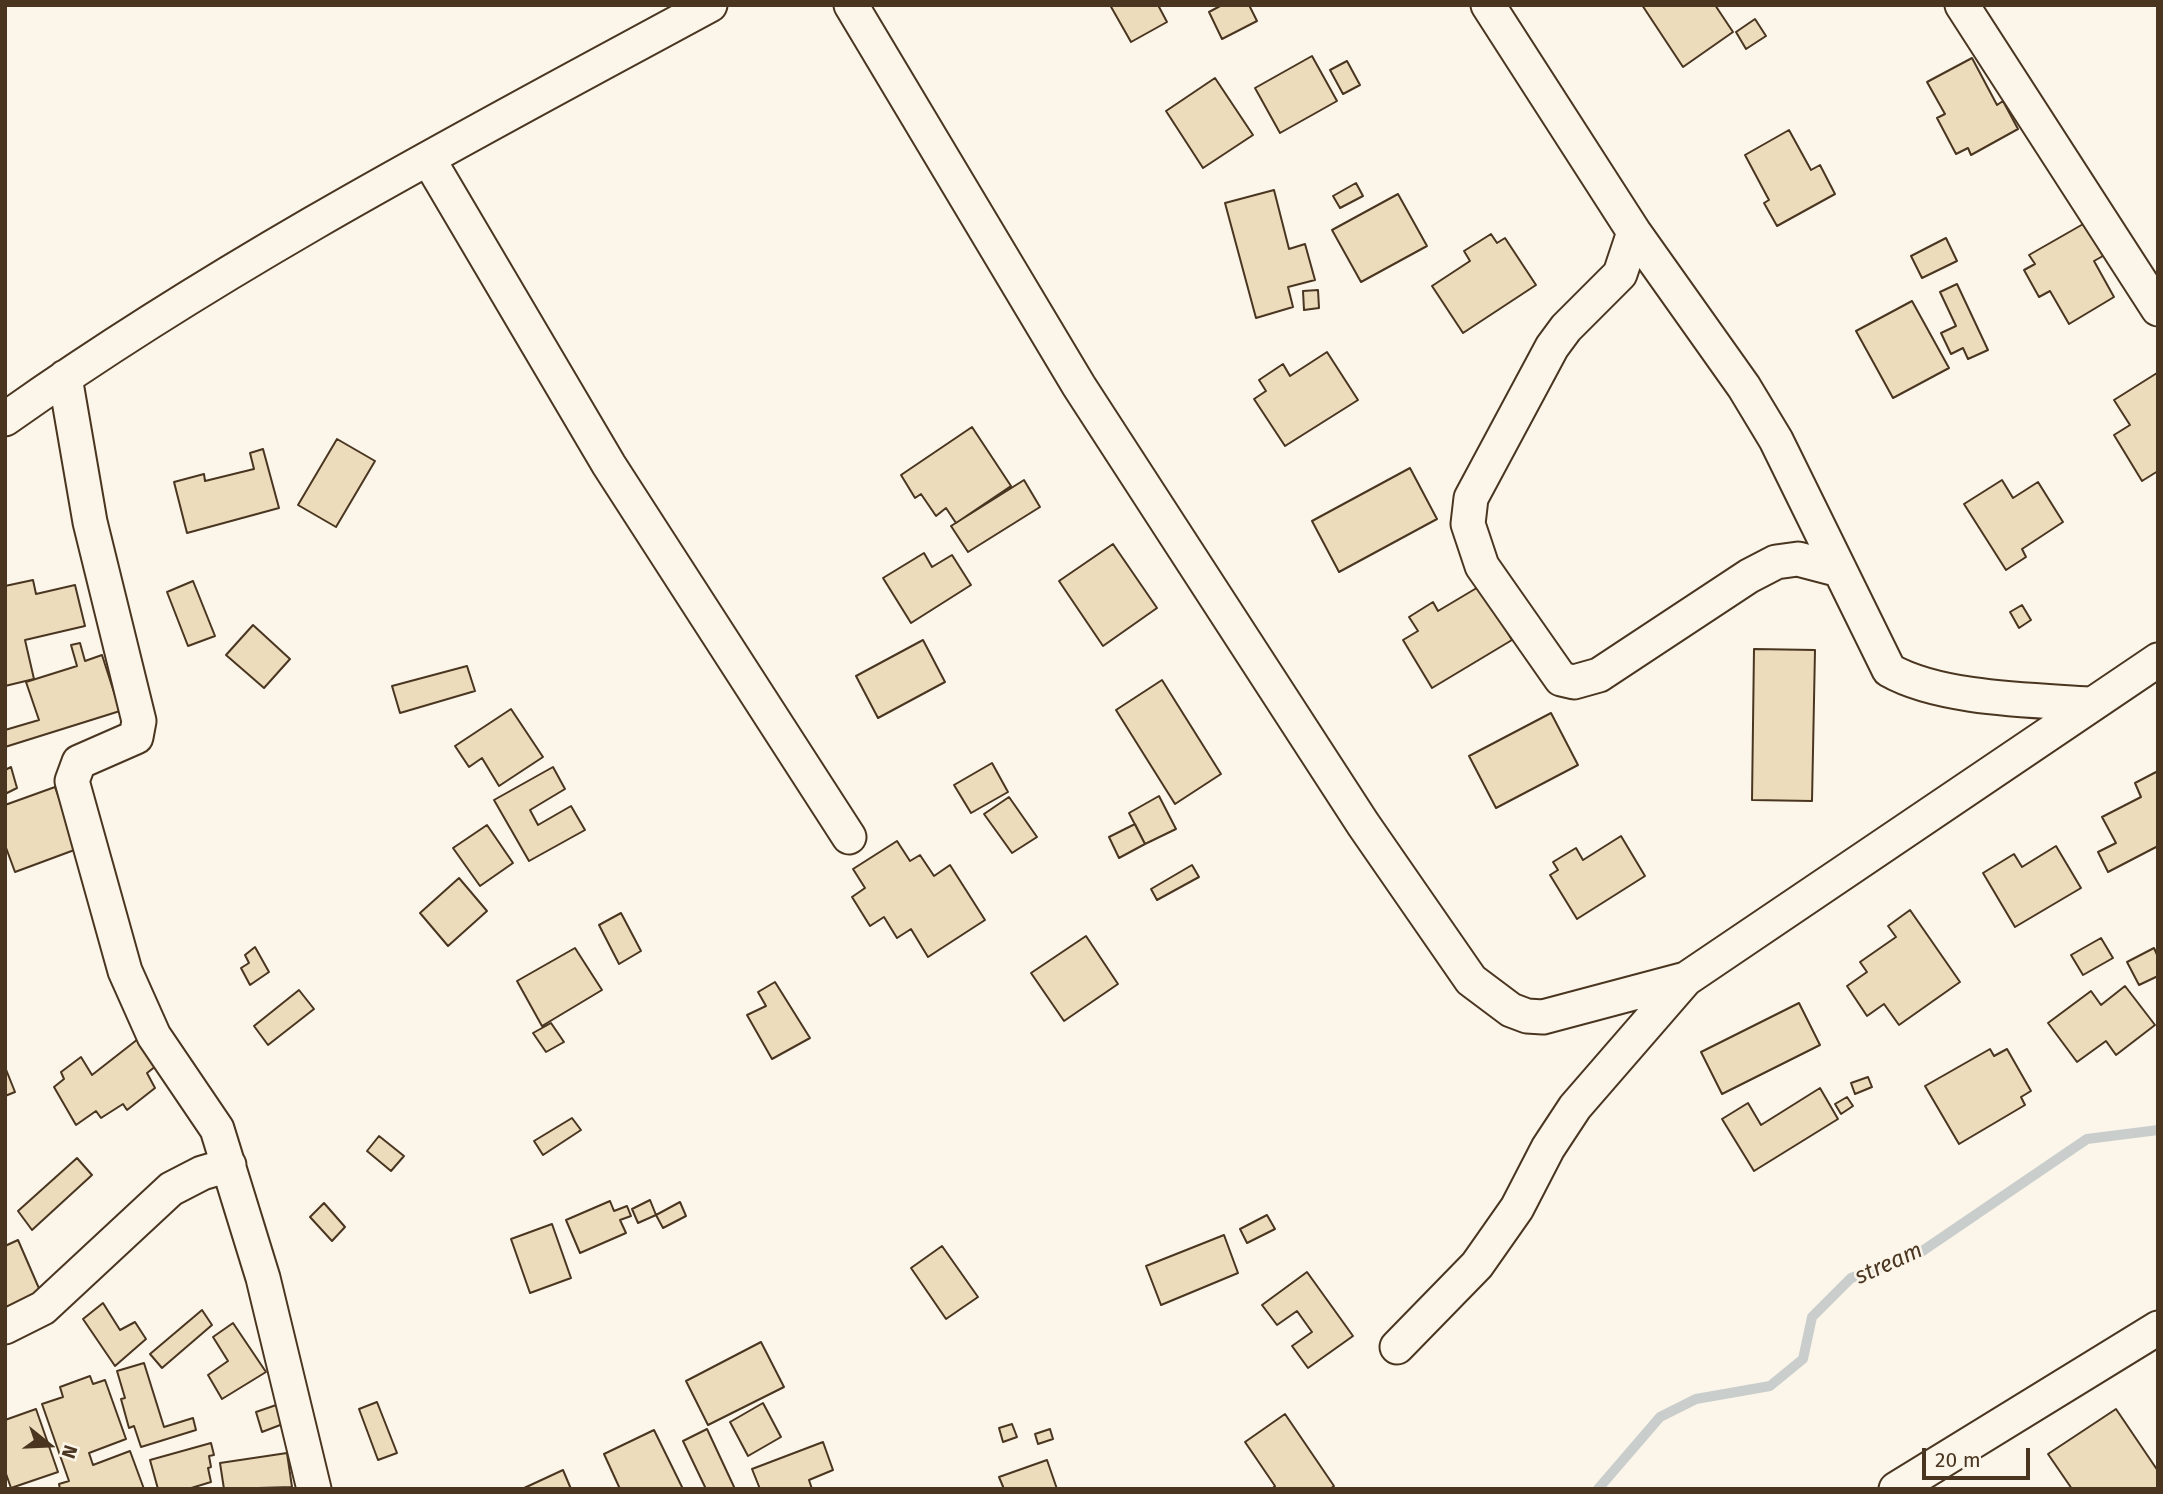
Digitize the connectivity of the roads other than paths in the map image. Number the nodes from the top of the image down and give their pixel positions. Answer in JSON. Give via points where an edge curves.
{"nodes":[{"id":1,"x":710,"y":5,"type":"edge"},
{"id":2,"x":851,"y":5,"type":"edge"},
{"id":3,"x":1488,"y":5,"type":"edge"},
{"id":4,"x":1962,"y":5,"type":"edge"},
{"id":5,"x":429,"y":160,"type":"junction"},
{"id":6,"x":1634,"y":232,"type":"junction"},
{"id":7,"x":2158,"y":309,"type":"edge"},
{"id":8,"x":65,"y":377,"type":"junction"},
{"id":9,"x":5,"y":419,"type":"edge"},
{"id":10,"x":1840,"y":570,"type":"junction"},
{"id":11,"x":2158,"y":660,"type":"edge"},
{"id":12,"x":2089,"y":704,"type":"junction"},
{"id":13,"x":849,"y":837,"type":"dead end"},
{"id":14,"x":1686,"y":979,"type":"junction"},
{"id":15,"x":229,"y":1166,"type":"junction"},
{"id":16,"x":5,"y":1327,"type":"edge"},
{"id":17,"x":2158,"y":1328,"type":"edge"},
{"id":18,"x":1397,"y":1347,"type":"dead end"},
{"id":19,"x":314,"y":1489,"type":"edge"},
{"id":20,"x":1896,"y":1489,"type":"edge"}],
"edges":[{"from":1,"to":5,"type":"street"},
{"from":2,"to":14,"type":"street","via":[[1079,386],[1363,824],[1471,980],[1511,1010],[1544,1017]]},
{"from":3,"to":6,"type":"street"},
{"from":4,"to":7,"type":"street"},
{"from":5,"to":8,"type":"street","via":[[265,249]]},
{"from":5,"to":13,"type":"street","via":[[609,466]]},
{"from":6,"to":10,"type":"street","via":[[1750,397]]},
{"from":6,"to":10,"type":"street","via":[[1620,274],[1552,347],[1471,498],[1468,524],[1482,566],[1560,679],[1574,682],[1599,675],[1776,562],[1798,559]]},
{"from":8,"to":9,"type":"street"},
{"from":8,"to":15,"type":"street","via":[[90,522],[139,722],[136,737],[79,762],[72,781],[125,971],[154,1037],[217,1129]]},
{"from":10,"to":12,"type":"street","via":[[1883,662],[1908,681],[2004,699]]},
{"from":11,"to":12,"type":"street"},
{"from":12,"to":14,"type":"street"},
{"from":14,"to":18,"type":"street","via":[[1575,1107],[1517,1209],[1477,1265]]},
{"from":15,"to":16,"type":"street","via":[[171,1189],[43,1308]]},
{"from":15,"to":19,"type":"street","via":[[263,1278]]},
{"from":17,"to":20,"type":"street"}]}
